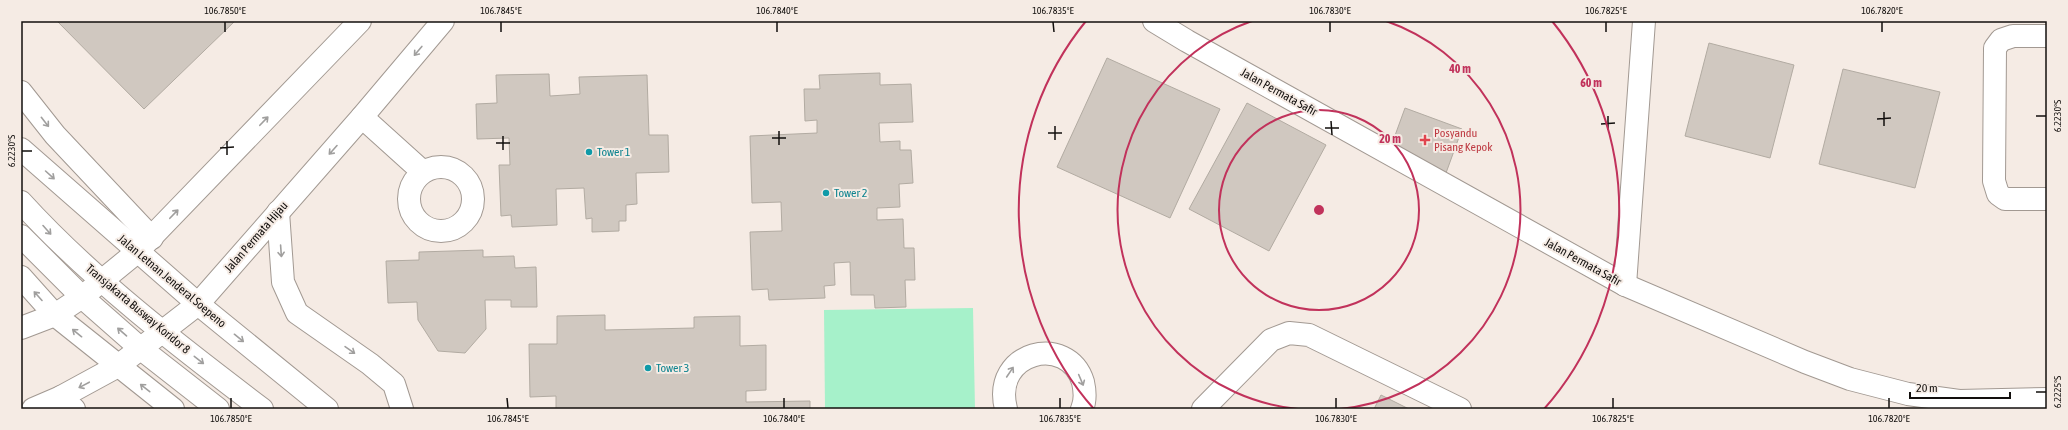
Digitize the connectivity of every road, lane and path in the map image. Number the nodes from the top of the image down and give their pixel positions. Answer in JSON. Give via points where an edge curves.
{"nodes":[{"id":1,"x":360,"y":21,"type":"edge"},
{"id":2,"x":443,"y":21,"type":"edge"},
{"id":3,"x":1154,"y":21,"type":"edge"},
{"id":4,"x":1644,"y":21,"type":"edge"},
{"id":5,"x":2047,"y":36,"type":"edge"},
{"id":6,"x":21,"y":92,"type":"edge"},
{"id":7,"x":362,"y":117,"type":"junction"},
{"id":8,"x":21,"y":149,"type":"edge"},
{"id":9,"x":423,"y":172,"type":"dead end"},
{"id":10,"x":2047,"y":199,"type":"edge"},
{"id":11,"x":21,"y":202,"type":"edge"},
{"id":12,"x":278,"y":212,"type":"junction"},
{"id":13,"x":21,"y":236,"type":"edge"},
{"id":14,"x":144,"y":245,"type":"junction"},
{"id":15,"x":21,"y":277,"type":"edge"},
{"id":16,"x":103,"y":280,"type":"junction"},
{"id":17,"x":1625,"y":285,"type":"junction"},
{"id":18,"x":82,"y":298,"type":"junction"},
{"id":19,"x":198,"y":304,"type":"junction"},
{"id":20,"x":54,"y":315,"type":"junction"},
{"id":21,"x":21,"y":328,"type":"edge"},
{"id":22,"x":163,"y":331,"type":"junction"},
{"id":23,"x":140,"y":348,"type":"junction"},
{"id":24,"x":118,"y":366,"type":"junction"},
{"id":25,"x":2047,"y":399,"type":"edge"},
{"id":26,"x":68,"y":403,"type":"edge"},
{"id":27,"x":1085,"y":408,"type":"edge"},
{"id":28,"x":33,"y":409,"type":"edge"},
{"id":29,"x":172,"y":409,"type":"edge"},
{"id":30,"x":218,"y":409,"type":"edge"},
{"id":31,"x":262,"y":409,"type":"edge"},
{"id":32,"x":327,"y":409,"type":"edge"},
{"id":33,"x":402,"y":409,"type":"edge"},
{"id":34,"x":1006,"y":409,"type":"edge"},
{"id":35,"x":1203,"y":409,"type":"edge"},
{"id":36,"x":1460,"y":409,"type":"edge"}],
"edges":[{"from":14,"to":1,"type":"street","one_way":true},
{"from":2,"to":7,"type":"street","name":"Jalan Permata Hijau","one_way":true},
{"from":3,"to":17,"type":"street","name":"Jalan Permata Safir"},
{"from":4,"to":17,"type":"street"},
{"from":5,"to":10,"type":"street","via":[[2013,36],[2001,40],[1996,48],[1994,181],[1998,194],[2005,199]]},
{"from":6,"to":14,"type":"street","one_way":true},
{"from":7,"to":9,"type":"street"},
{"from":7,"to":12,"type":"street","name":"Jalan Permata Hijau","one_way":true},
{"from":8,"to":14,"type":"street","name":"Jalan Letnan Jenderal Soepeno","one_way":true},
{"from":11,"to":16,"type":"street","name":"Transjakarta Busway Koridor 8","one_way":true,"via":[[52,236]]},
{"from":12,"to":19,"type":"street","name":"Jalan Permata Hijau"},
{"from":12,"to":33,"type":"street","one_way":true,"via":[[283,282],[297,313],[394,384]]},
{"from":13,"to":18,"type":"street"},
{"from":14,"to":16,"type":"street"},
{"from":14,"to":19,"type":"street","name":"Jalan Letnan Jenderal Soepeno"},
{"from":20,"to":15,"type":"street","one_way":true},
{"from":16,"to":18,"type":"street"},
{"from":16,"to":22,"type":"street","name":"Transjakarta Busway Koridor 8"},
{"from":17,"to":25,"type":"street","name":"Jalan Permata Safir","via":[[1850,379],[1908,394],[1958,401]]},
{"from":18,"to":20,"type":"street"},
{"from":23,"to":18,"type":"street","one_way":true},
{"from":19,"to":22,"type":"street","name":"Jalan Permata Hijau"},
{"from":19,"to":32,"type":"street","name":"Jalan Letnan Jenderal Soepeno","one_way":true},
{"from":20,"to":21,"type":"street"},
{"from":24,"to":20,"type":"street","one_way":true},
{"from":22,"to":23,"type":"street","name":"Jalan Permata Hijau"},
{"from":22,"to":31,"type":"street","name":"Transjakarta Busway Koridor 8","one_way":true},
{"from":23,"to":24,"type":"street","name":"Jalan Permata Hijau"},
{"from":23,"to":30,"type":"street"},
{"from":24,"to":26,"type":"street","name":"Jalan Permata Hijau","one_way":true},
{"from":29,"to":24,"type":"street","one_way":true},
{"from":26,"to":28,"type":"street","name":"Jalan Permata Hijau"},
{"from":34,"to":27,"type":"street","one_way":true,"via":[[1002,397],[1010,370],[1033,354],[1062,357],[1073,366],[1081,377],[1085,391]]},
{"from":35,"to":36,"type":"street","via":[[1271,340],[1289,333],[1309,335]]}]}
